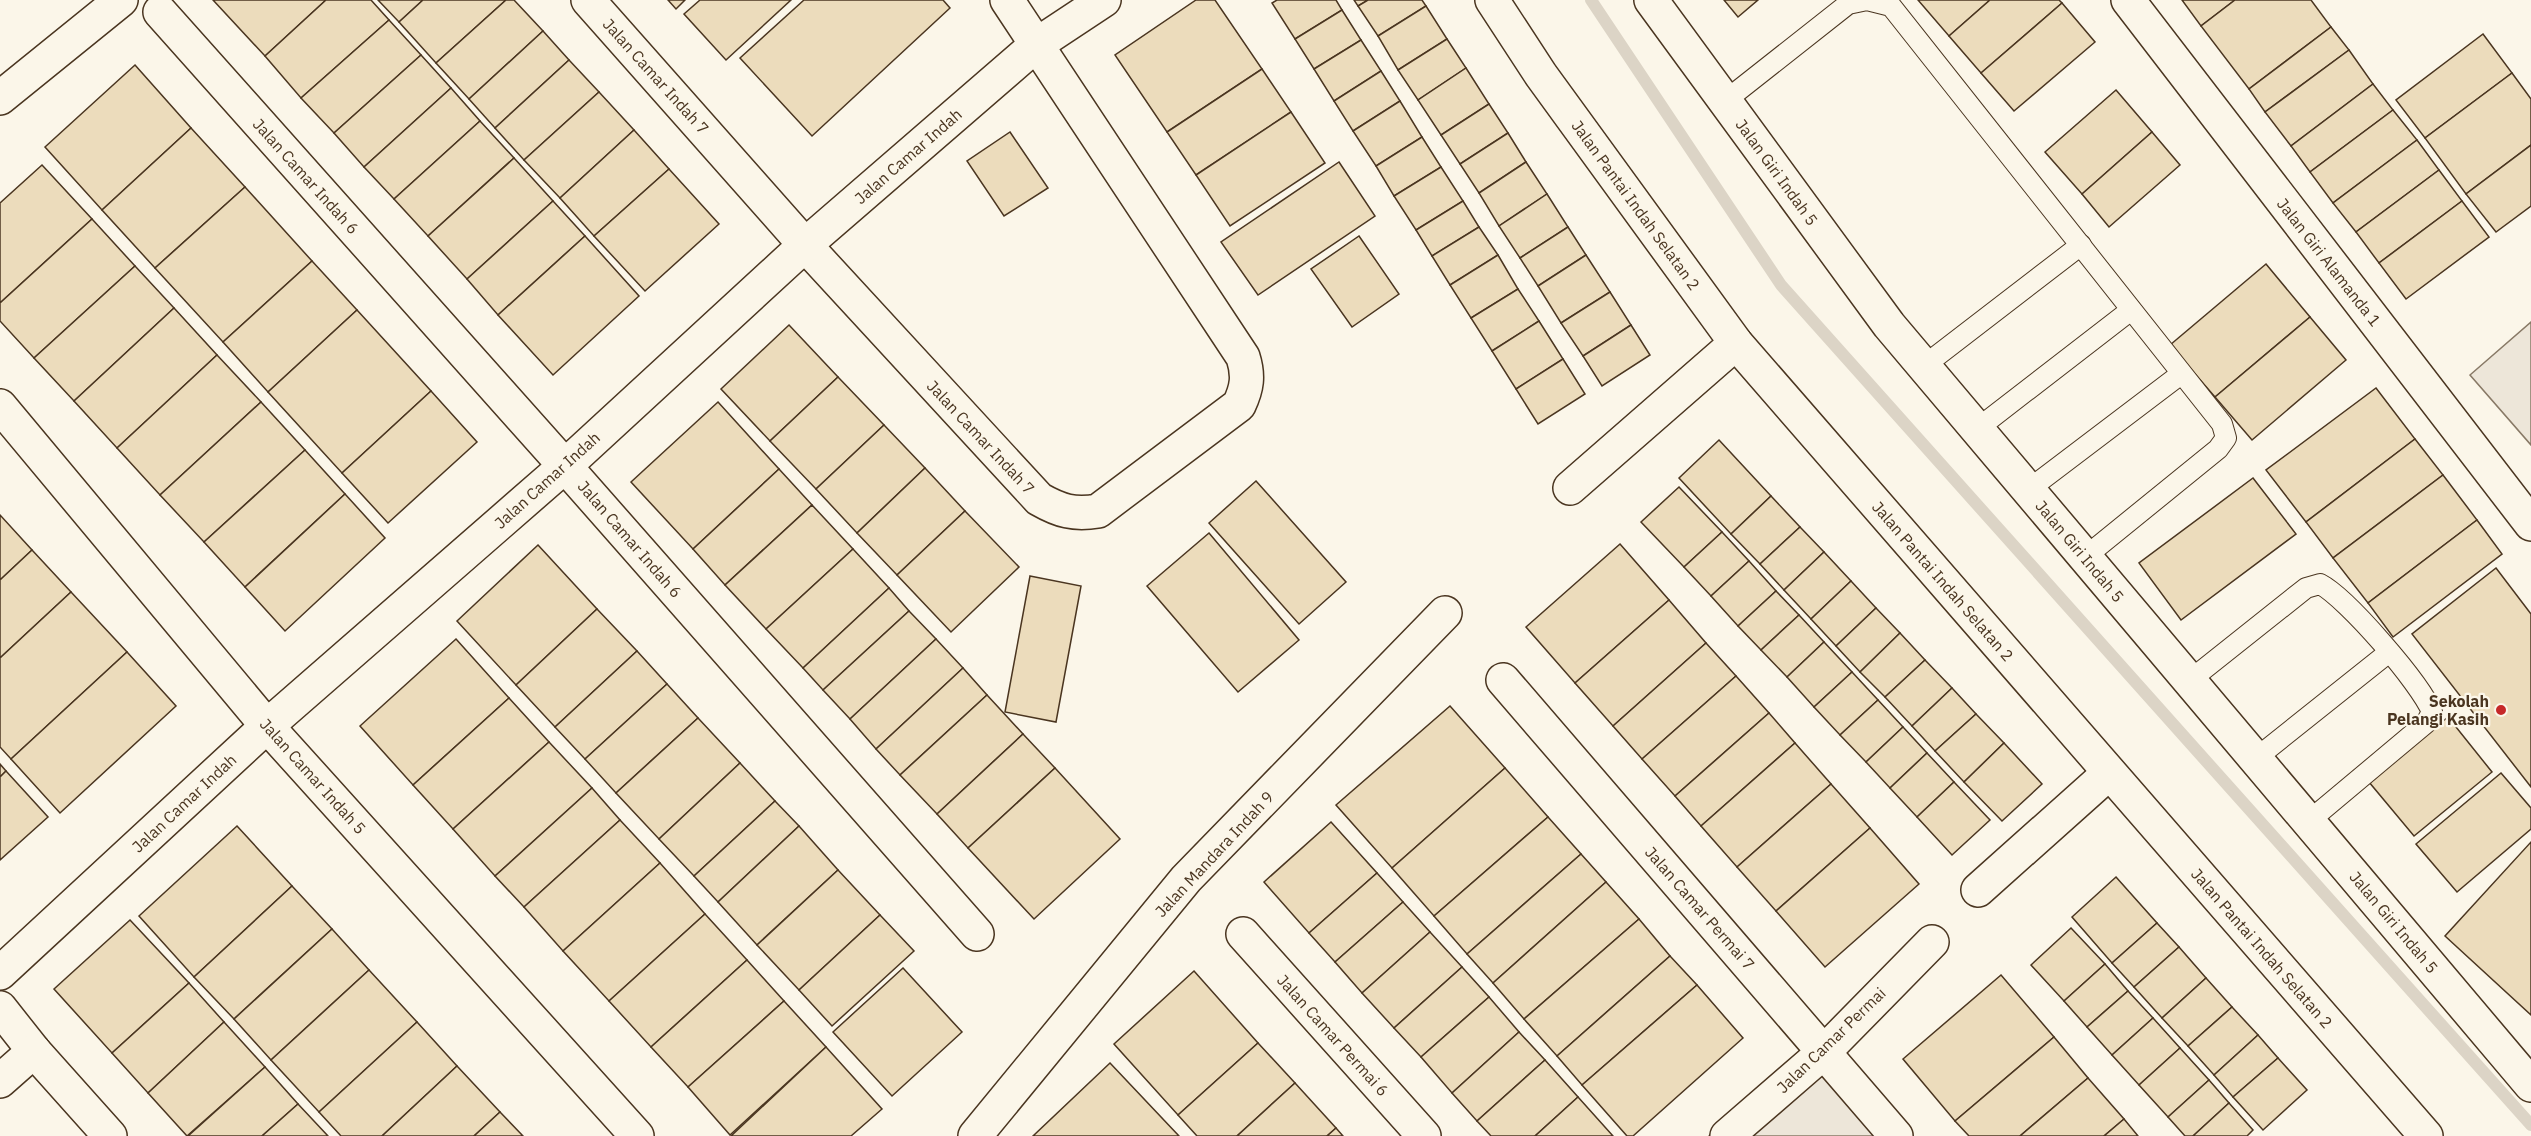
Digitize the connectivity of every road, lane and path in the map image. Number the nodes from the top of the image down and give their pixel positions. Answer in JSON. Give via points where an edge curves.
{"nodes":[{"id":1,"x":121,"y":0,"type":"edge"},
{"id":2,"x":588,"y":0,"type":"edge"},
{"id":3,"x":1007,"y":0,"type":"edge"},
{"id":4,"x":1104,"y":0,"type":"edge"},
{"id":5,"x":1492,"y":0,"type":"edge"},
{"id":6,"x":1651,"y":0,"type":"edge"},
{"id":7,"x":2128,"y":0,"type":"edge"},
{"id":8,"x":160,"y":12,"type":"dead end"},
{"id":9,"x":1036,"y":45,"type":"junction"},
{"id":10,"x":0,"y":98,"type":"edge"},
{"id":11,"x":1725,"y":101,"type":"junction"},
{"id":12,"x":805,"y":245,"type":"junction"},
{"id":13,"x":2081,"y":245,"type":"junction"},
{"id":14,"x":2131,"y":310,"type":"junction"},
{"id":15,"x":1736,"y":343,"type":"junction"},
{"id":16,"x":1925,"y":365,"type":"junction"},
{"id":17,"x":2181,"y":374,"type":"junction"},
{"id":18,"x":0,"y":406,"type":"edge"},
{"id":19,"x":1977,"y":429,"type":"junction"},
{"id":20,"x":565,"y":466,"type":"junction"},
{"id":21,"x":1570,"y":488,"type":"dead end"},
{"id":22,"x":2028,"y":490,"type":"junction"},
{"id":23,"x":2531,"y":524,"type":"edge"},
{"id":24,"x":2085,"y":557,"type":"junction"},
{"id":25,"x":1445,"y":613,"type":"dead end"},
{"id":26,"x":2388,"y":652,"type":"junction"},
{"id":27,"x":1503,"y":680,"type":"dead end"},
{"id":28,"x":2189,"y":681,"type":"junction"},
{"id":29,"x":267,"y":726,"type":"junction"},
{"id":30,"x":2255,"y":759,"type":"junction"},
{"id":31,"x":2109,"y":773,"type":"junction"},
{"id":32,"x":2309,"y":821,"type":"junction"},
{"id":33,"x":1978,"y":890,"type":"dead end"},
{"id":34,"x":977,"y":934,"type":"dead end"},
{"id":35,"x":1243,"y":934,"type":"dead end"},
{"id":36,"x":1932,"y":942,"type":"dead end"},
{"id":37,"x":0,"y":973,"type":"edge"},
{"id":38,"x":0,"y":1008,"type":"edge"},
{"id":39,"x":34,"y":1051,"type":"junction"},
{"id":40,"x":1824,"y":1052,"type":"junction"},
{"id":41,"x":0,"y":1080,"type":"edge"},
{"id":42,"x":2531,"y":1084,"type":"edge"},
{"id":43,"x":110,"y":1136,"type":"edge"},
{"id":44,"x":637,"y":1136,"type":"edge"},
{"id":45,"x":975,"y":1136,"type":"edge"},
{"id":46,"x":1424,"y":1136,"type":"edge"},
{"id":47,"x":1727,"y":1136,"type":"edge"},
{"id":48,"x":1896,"y":1136,"type":"edge"},
{"id":49,"x":2426,"y":1136,"type":"edge"}],
"edges":[{"from":1,"to":10,"type":"street"},
{"from":2,"to":12,"type":"street","name":"Jalan Camar Indah 7"},
{"from":3,"to":9,"type":"street","name":"Jalan Camar Indah 7"},
{"from":4,"to":9,"type":"street","name":"Jalan Camar Indah"},
{"from":5,"to":15,"type":"street","name":"Jalan Pantai Indah Selatan 2","via":[[1541,75]]},
{"from":6,"to":11,"type":"street","name":"Jalan Giri Indah 5"},
{"from":7,"to":23,"type":"street","name":"Jalan Giri Alamanda 1"},
{"from":8,"to":20,"type":"street","name":"Jalan Camar Indah 6"},
{"from":9,"to":12,"type":"street","name":"Jalan Camar Indah"},
{"from":9,"to":12,"type":"street","name":"Jalan Camar Indah 7","via":[[1243,357],[1248,371],[1247,388],[1239,405],[1098,511],[1060,511],[1039,499]]},
{"from":11,"to":13,"type":"lane","via":[[1848,4],[1867,0],[1891,6]]},
{"from":11,"to":16,"type":"street","name":"Jalan Giri Indah 5","via":[[1889,325]]},
{"from":12,"to":20,"type":"street","name":"Jalan Camar Indah"},
{"from":13,"to":14,"type":"lane"},
{"from":13,"to":16,"type":"lane"},
{"from":14,"to":17,"type":"lane"},
{"from":14,"to":19,"type":"lane"},
{"from":15,"to":21,"type":"street"},
{"from":15,"to":31,"type":"street","name":"Jalan Pantai Indah Selatan 2"},
{"from":16,"to":19,"type":"street","name":"Jalan Giri Indah 5"},
{"from":17,"to":22,"type":"lane"},
{"from":17,"to":24,"type":"lane","via":[[2222,424],[2226,438],[2218,449]]},
{"from":18,"to":29,"type":"street","name":"Jalan Camar Indah 5"},
{"from":19,"to":22,"type":"street","name":"Jalan Giri Indah 5"},
{"from":20,"to":29,"type":"street","name":"Jalan Camar Indah"},
{"from":20,"to":34,"type":"street","name":"Jalan Camar Indah 6"},
{"from":22,"to":24,"type":"street","name":"Jalan Giri Indah 5"},
{"from":24,"to":28,"type":"street","name":"Jalan Giri Indah 5"},
{"from":25,"to":45,"type":"street","name":"Jalan Mandara Indah 9","via":[[1186,879]]},
{"from":26,"to":28,"type":"lane","via":[[2334,591],[2320,584],[2306,588]]},
{"from":26,"to":30,"type":"lane"},
{"from":26,"to":32,"type":"lane","via":[[2432,712],[2426,723]]},
{"from":27,"to":40,"type":"street","name":"Jalan Camar Permai 7"},
{"from":28,"to":30,"type":"street","name":"Jalan Giri Indah 5"},
{"from":29,"to":37,"type":"street","name":"Jalan Camar Indah"},
{"from":29,"to":44,"type":"street","name":"Jalan Camar Indah 5"},
{"from":30,"to":32,"type":"street","name":"Jalan Giri Indah 5"},
{"from":31,"to":33,"type":"street"},
{"from":31,"to":49,"type":"street","name":"Jalan Pantai Indah Selatan 2"},
{"from":32,"to":42,"type":"street","name":"Jalan Giri Indah 5"},
{"from":35,"to":46,"type":"street","name":"Jalan Camar Permai 6"},
{"from":36,"to":40,"type":"street","name":"Jalan Camar Permai"},
{"from":38,"to":39,"type":"street"},
{"from":39,"to":41,"type":"street"},
{"from":39,"to":43,"type":"street"},
{"from":40,"to":47,"type":"street","name":"Jalan Camar Permai"},
{"from":40,"to":48,"type":"street","name":"Jalan Camar Permai 7"}]}
